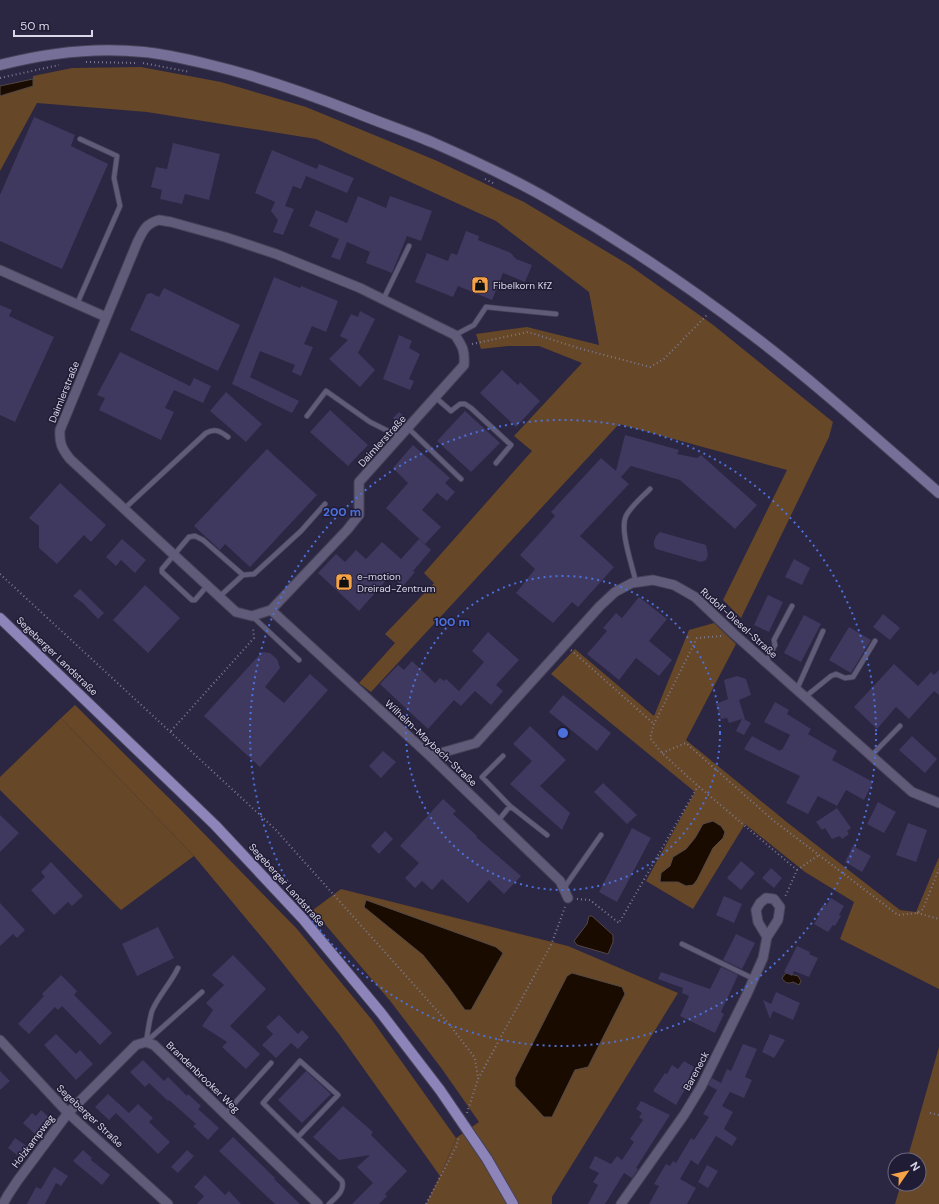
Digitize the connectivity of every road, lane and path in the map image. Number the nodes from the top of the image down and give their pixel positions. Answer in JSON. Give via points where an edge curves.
{"nodes":[{"id":1,"x":80,"y":62,"type":"dead end"},
{"id":2,"x":65,"y":64,"type":"dead end"},
{"id":3,"x":0,"y":65,"type":"edge"},
{"id":4,"x":192,"y":72,"type":"dead end"},
{"id":5,"x":0,"y":78,"type":"edge"},
{"id":6,"x":80,"y":139,"type":"dead end"},
{"id":7,"x":480,"y":176,"type":"dead end"},
{"id":8,"x":500,"y":186,"type":"dead end"},
{"id":9,"x":409,"y":246,"type":"dead end"},
{"id":10,"x":0,"y":270,"type":"edge"},
{"id":11,"x":383,"y":300,"type":"junction"},
{"id":12,"x":77,"y":304,"type":"junction"},
{"id":13,"x":556,"y":314,"type":"dead end"},
{"id":14,"x":106,"y":317,"type":"junction"},
{"id":15,"x":714,"y":319,"type":"dead end"},
{"id":16,"x":455,"y":335,"type":"junction"},
{"id":17,"x":463,"y":346,"type":"junction"},
{"id":18,"x":435,"y":397,"type":"junction"},
{"id":19,"x":307,"y":416,"type":"dead end"},
{"id":20,"x":408,"y":428,"type":"junction"},
{"id":21,"x":400,"y":437,"type":"junction"},
{"id":22,"x":228,"y":438,"type":"dead end"},
{"id":23,"x":496,"y":463,"type":"dead end"},
{"id":24,"x":461,"y":478,"type":"dead end"},
{"id":25,"x":650,"y":489,"type":"dead end"},
{"id":26,"x":939,"y":493,"type":"edge"},
{"id":27,"x":325,"y":504,"type":"dead end"},
{"id":28,"x":124,"y":510,"type":"junction"},
{"id":29,"x":174,"y":556,"type":"junction"},
{"id":30,"x":0,"y":574,"type":"edge"},
{"id":31,"x":243,"y":574,"type":"junction"},
{"id":32,"x":636,"y":583,"type":"junction"},
{"id":33,"x":207,"y":586,"type":"junction"},
{"id":34,"x":220,"y":597,"type":"junction"},
{"id":35,"x":792,"y":606,"type":"dead end"},
{"id":36,"x":271,"y":610,"type":"junction"},
{"id":37,"x":252,"y":616,"type":"junction"},
{"id":38,"x":0,"y":618,"type":"edge"},
{"id":39,"x":823,"y":631,"type":"dead end"},
{"id":40,"x":734,"y":634,"type":"junction"},
{"id":41,"x":875,"y":641,"type":"dead end"},
{"id":42,"x":565,"y":646,"type":"junction"},
{"id":43,"x":299,"y":660,"type":"dead end"},
{"id":44,"x":766,"y":662,"type":"junction"},
{"id":45,"x":797,"y":690,"type":"junction"},
{"id":46,"x":805,"y":697,"type":"junction"},
{"id":47,"x":654,"y":724,"type":"junction"},
{"id":48,"x":900,"y":726,"type":"dead end"},
{"id":49,"x":170,"y":731,"type":"junction"},
{"id":50,"x":662,"y":754,"type":"junction"},
{"id":51,"x":430,"y":756,"type":"junction"},
{"id":52,"x":503,"y":756,"type":"dead end"},
{"id":53,"x":871,"y":756,"type":"junction"},
{"id":54,"x":698,"y":786,"type":"junction"},
{"id":55,"x":939,"y":803,"type":"edge"},
{"id":56,"x":510,"y":806,"type":"junction"},
{"id":57,"x":498,"y":821,"type":"junction"},
{"id":58,"x":601,"y":834,"type":"dead end"},
{"id":59,"x":547,"y":835,"type":"dead end"},
{"id":60,"x":820,"y":855,"type":"junction"},
{"id":61,"x":939,"y":869,"type":"edge"},
{"id":62,"x":797,"y":870,"type":"junction"},
{"id":63,"x":564,"y":888,"type":"junction"},
{"id":64,"x":568,"y":898,"type":"junction"},
{"id":65,"x":780,"y":907,"type":"junction"},
{"id":66,"x":917,"y":914,"type":"junction"},
{"id":67,"x":939,"y":919,"type":"edge"},
{"id":68,"x":767,"y":937,"type":"junction"},
{"id":69,"x":682,"y":944,"type":"dead end"},
{"id":70,"x":178,"y":968,"type":"dead end"},
{"id":71,"x":754,"y":979,"type":"junction"},
{"id":72,"x":202,"y":992,"type":"dead end"},
{"id":73,"x":0,"y":1040,"type":"edge"},
{"id":74,"x":146,"y":1042,"type":"junction"},
{"id":75,"x":271,"y":1063,"type":"dead end"},
{"id":76,"x":478,"y":1079,"type":"junction"},
{"id":77,"x":68,"y":1113,"type":"junction"},
{"id":78,"x":930,"y":1113,"type":"dead end"},
{"id":79,"x":225,"y":1114,"type":"junction"},
{"id":80,"x":467,"y":1114,"type":"dead end"},
{"id":81,"x":939,"y":1115,"type":"edge"},
{"id":82,"x":460,"y":1134,"type":"dead end"},
{"id":83,"x":298,"y":1137,"type":"junction"},
{"id":84,"x":3,"y":1204,"type":"edge"},
{"id":85,"x":168,"y":1204,"type":"edge"},
{"id":86,"x":318,"y":1204,"type":"edge"},
{"id":87,"x":329,"y":1204,"type":"edge"},
{"id":88,"x":426,"y":1204,"type":"edge"},
{"id":89,"x":513,"y":1204,"type":"edge"},
{"id":90,"x":621,"y":1204,"type":"edge"}],
"edges":[{"from":1,"to":4,"type":"path","via":[[141,63]]},
{"from":2,"to":5,"type":"path"},
{"from":3,"to":26,"type":"main road","via":[[70,52],[107,50],[144,52],[187,59],[271,81],[459,154],[553,202],[634,251],[692,291],[757,338]]},
{"from":6,"to":12,"type":"lane","via":[[117,156],[114,178],[120,206]]},
{"from":7,"to":8,"type":"path"},
{"from":9,"to":11,"type":"lane"},
{"from":10,"to":12,"type":"street"},
{"from":11,"to":14,"type":"street","name":"Daimlerstraße","via":[[276,254],[218,235],[159,220],[145,227]]},
{"from":11,"to":16,"type":"street","name":"Daimlerstraße"},
{"from":12,"to":14,"type":"street"},
{"from":13,"to":16,"type":"lane","via":[[486,307],[474,325]]},
{"from":14,"to":28,"type":"street","name":"Daimlerstraße","via":[[60,430],[60,440],[62,449],[70,459]]},
{"from":15,"to":17,"type":"path","via":[[708,314],[664,359],[650,367],[528,332]]},
{"from":16,"to":17,"type":"street","name":"Daimlerstraße"},
{"from":17,"to":18,"type":"street","name":"Daimlerstraße","via":[[464,365]]},
{"from":18,"to":20,"type":"street","name":"Daimlerstraße"},
{"from":18,"to":23,"type":"lane","via":[[451,411],[460,404],[465,404],[511,446]]},
{"from":19,"to":21,"type":"lane","via":[[326,391],[370,422]]},
{"from":20,"to":21,"type":"street","name":"Daimlerstraße"},
{"from":20,"to":24,"type":"lane"},
{"from":21,"to":36,"type":"street","name":"Daimlerstraße","via":[[360,482],[359,515]]},
{"from":22,"to":28,"type":"lane","via":[[218,430],[206,433]]},
{"from":25,"to":32,"type":"lane","via":[[630,509],[623,522]]},
{"from":27,"to":31,"type":"lane","via":[[301,531],[254,574]]},
{"from":28,"to":29,"type":"street","name":"Daimlerstraße"},
{"from":29,"to":31,"type":"lane","via":[[189,537],[195,536]]},
{"from":29,"to":33,"type":"street","name":"Daimlerstraße"},
{"from":29,"to":33,"type":"lane","via":[[162,572],[190,599],[195,600]]},
{"from":30,"to":49,"type":"path"},
{"from":31,"to":34,"type":"lane"},
{"from":32,"to":40,"type":"street","name":"Rudolf-Diesel-Straße","via":[[653,580],[674,585],[695,597]]},
{"from":32,"to":42,"type":"street","name":"Rudolf-Diesel-Straße","via":[[615,592]]},
{"from":33,"to":34,"type":"street","name":"Daimlerstraße"},
{"from":34,"to":37,"type":"street","name":"Daimlerstraße","via":[[236,612]]},
{"from":35,"to":44,"type":"lane","via":[[774,640],[775,645]]},
{"from":36,"to":37,"type":"street","name":"Daimlerstraße"},
{"from":36,"to":51,"type":"street","name":"Wilhelm-Maybach-Straße"},
{"from":37,"to":43,"type":"lane"},
{"from":37,"to":49,"type":"path","via":[[254,638]]},
{"from":38,"to":89,"type":"main road","name":"Segeberger Landstraße","bridge":true,"via":[[216,824],[303,919],[381,1012],[440,1090],[487,1159]]},
{"from":39,"to":45,"type":"lane"},
{"from":40,"to":44,"type":"street","name":"Rudolf-Diesel-Straße"},
{"from":40,"to":47,"type":"path","via":[[697,638]]},
{"from":41,"to":46,"type":"lane","via":[[853,676],[831,676]]},
{"from":42,"to":47,"type":"path"},
{"from":42,"to":51,"type":"street","name":"Rudolf-Diesel-Straße","via":[[476,743]]},
{"from":44,"to":45,"type":"street","name":"Rudolf-Diesel-Straße"},
{"from":45,"to":46,"type":"street","name":"Rudolf-Diesel-Straße"},
{"from":46,"to":53,"type":"street","name":"Rudolf-Diesel-Straße"},
{"from":47,"to":50,"type":"path","via":[[650,738]]},
{"from":48,"to":53,"type":"lane"},
{"from":49,"to":76,"type":"path","via":[[275,829],[444,1018],[475,1058]]},
{"from":50,"to":54,"type":"path"},
{"from":50,"to":60,"type":"path","via":[[686,743],[774,821]]},
{"from":51,"to":57,"type":"street","name":"Wilhelm-Maybach-Straße"},
{"from":52,"to":56,"type":"lane","via":[[482,777]]},
{"from":53,"to":55,"type":"street","name":"Rudolf-Diesel-Straße","via":[[912,792]]},
{"from":54,"to":62,"type":"path"},
{"from":54,"to":64,"type":"path","via":[[618,923],[590,900]]},
{"from":56,"to":57,"type":"lane"},
{"from":56,"to":59,"type":"lane"},
{"from":57,"to":63,"type":"street","name":"Wilhelm-Maybach-Straße","via":[[560,881]]},
{"from":58,"to":63,"type":"lane"},
{"from":60,"to":62,"type":"path"},
{"from":60,"to":66,"type":"path","via":[[898,915]]},
{"from":61,"to":66,"type":"path","via":[[923,909]]},
{"from":62,"to":65,"type":"path"},
{"from":63,"to":64,"type":"street","name":"Wilhelm-Maybach-Straße"},
{"from":64,"to":76,"type":"path","via":[[551,945]]},
{"from":65,"to":68,"type":"street","name":"Bareneck","via":[[778,920]]},
{"from":65,"to":68,"type":"street","via":[[774,899],[766,898],[756,910],[758,922]]},
{"from":66,"to":67,"type":"path"},
{"from":68,"to":71,"type":"street","name":"Bareneck","via":[[763,958]]},
{"from":69,"to":71,"type":"lane"},
{"from":70,"to":74,"type":"lane","via":[[152,1011]]},
{"from":71,"to":90,"type":"street","name":"Bareneck","via":[[684,1115]]},
{"from":72,"to":74,"type":"lane"},
{"from":73,"to":77,"type":"street","name":"Segeberger Straße"},
{"from":74,"to":77,"type":"street","via":[[136,1045]]},
{"from":74,"to":79,"type":"street","name":"Brandenbrooker Weg","via":[[154,1045]]},
{"from":75,"to":79,"type":"lane"},
{"from":76,"to":80,"type":"path"},
{"from":77,"to":84,"type":"street","name":"Holzkampweg"},
{"from":77,"to":85,"type":"street","name":"Segeberger Straße"},
{"from":78,"to":81,"type":"path"},
{"from":79,"to":86,"type":"street","name":"Brandenbrooker Weg"},
{"from":82,"to":88,"type":"path","via":[[456,1147]]},
{"from":83,"to":83,"type":"lane","via":[[263,1103],[300,1061],[338,1095]]},
{"from":83,"to":87,"type":"lane","via":[[342,1181],[342,1190]]}]}
